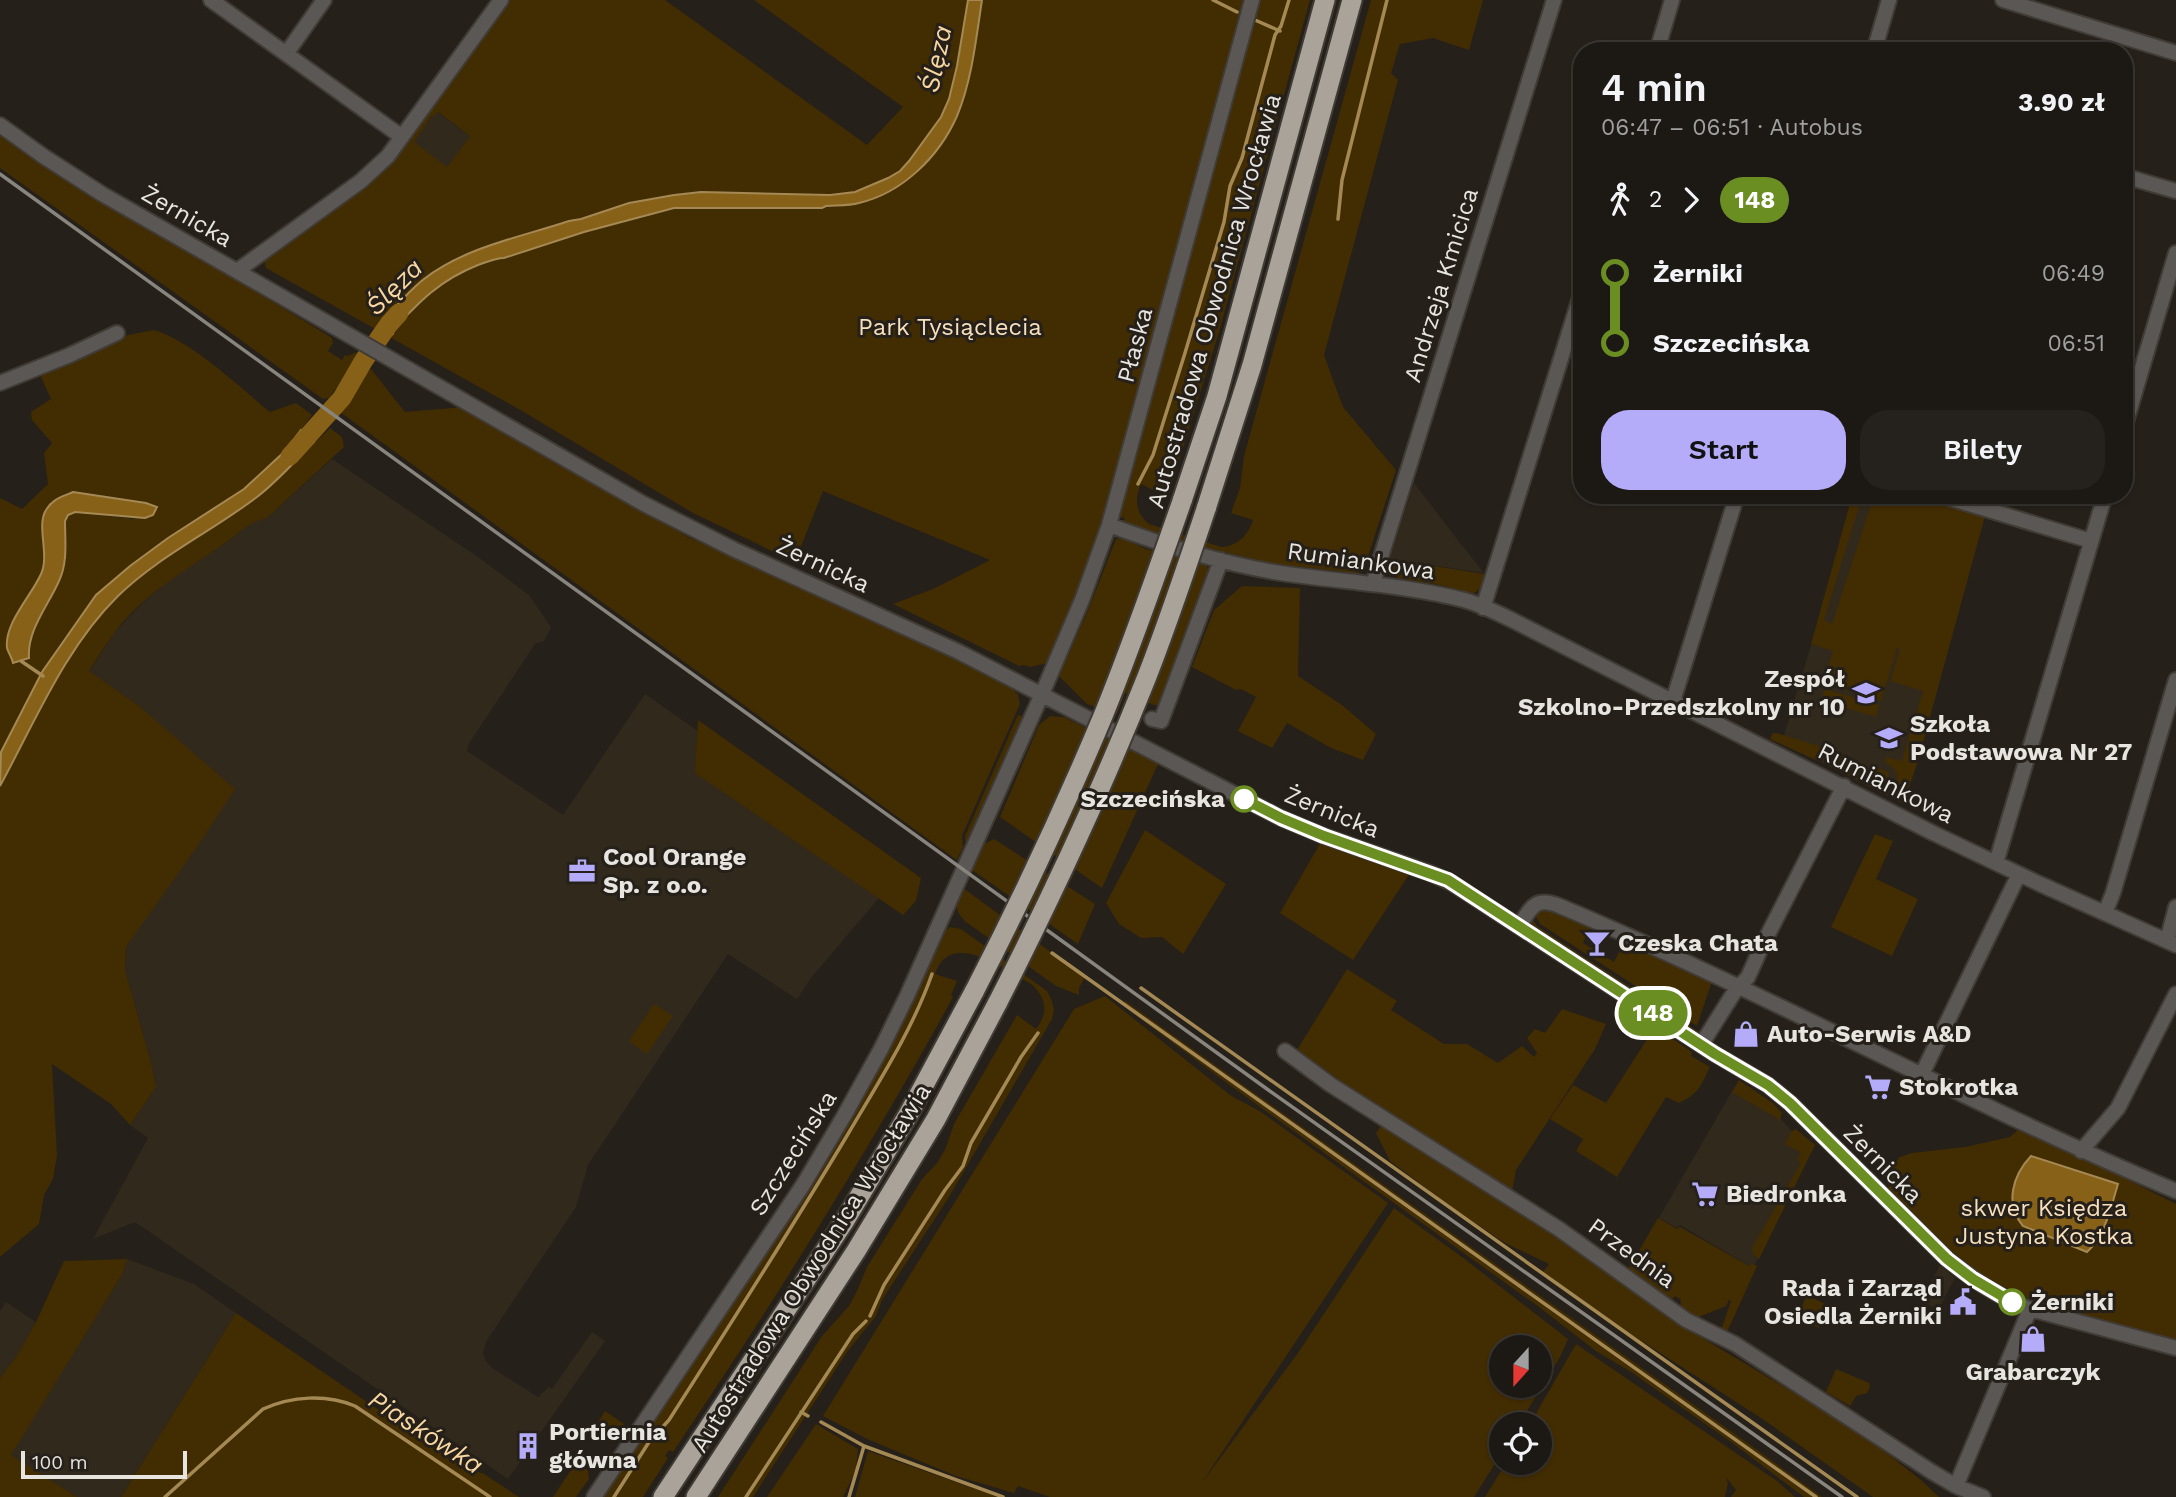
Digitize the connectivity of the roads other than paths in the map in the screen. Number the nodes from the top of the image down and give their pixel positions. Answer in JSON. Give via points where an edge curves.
{"nodes":[{"id":1,"x":211,"y":0,"type":"edge"},
{"id":2,"x":324,"y":0,"type":"edge"},
{"id":3,"x":500,"y":0,"type":"edge"},
{"id":4,"x":1252,"y":0,"type":"edge"},
{"id":5,"x":1325,"y":0,"type":"edge"},
{"id":6,"x":1352,"y":0,"type":"edge"},
{"id":7,"x":1554,"y":0,"type":"edge"},
{"id":8,"x":1672,"y":0,"type":"edge"},
{"id":9,"x":1889,"y":0,"type":"edge"},
{"id":10,"x":2003,"y":0,"type":"edge"},
{"id":11,"x":1660,"y":42,"type":"edge"},
{"id":12,"x":1877,"y":42,"type":"edge"},
{"id":13,"x":2176,"y":53,"type":"edge"},
{"id":14,"x":286,"y":54,"type":"junction"},
{"id":15,"x":0,"y":125,"type":"edge"},
{"id":16,"x":402,"y":137,"type":"junction"},
{"id":17,"x":2133,"y":179,"type":"edge"},
{"id":18,"x":2176,"y":191,"type":"edge"},
{"id":19,"x":2176,"y":253,"type":"edge"},
{"id":20,"x":237,"y":271,"type":"junction"},
{"id":21,"x":1573,"y":320,"type":"edge"},
{"id":22,"x":117,"y":333,"type":"dead end"},
{"id":23,"x":0,"y":383,"type":"edge"},
{"id":24,"x":2133,"y":399,"type":"edge"},
{"id":25,"x":1734,"y":504,"type":"edge"},
{"id":26,"x":1970,"y":504,"type":"edge"},
{"id":27,"x":2102,"y":504,"type":"edge"},
{"id":28,"x":1109,"y":525,"type":"junction"},
{"id":29,"x":2091,"y":541,"type":"junction"},
{"id":30,"x":1221,"y":560,"type":"junction"},
{"id":31,"x":1374,"y":584,"type":"junction"},
{"id":32,"x":1483,"y":608,"type":"junction"},
{"id":33,"x":2176,"y":680,"type":"edge"},
{"id":34,"x":1042,"y":694,"type":"junction"},
{"id":35,"x":1673,"y":701,"type":"junction"},
{"id":36,"x":1157,"y":720,"type":"dead end"},
{"id":37,"x":1844,"y":786,"type":"junction"},
{"id":38,"x":1996,"y":863,"type":"junction"},
{"id":39,"x":2019,"y":874,"type":"junction"},
{"id":40,"x":2176,"y":907,"type":"edge"},
{"id":41,"x":2105,"y":913,"type":"junction"},
{"id":42,"x":1519,"y":926,"type":"junction"},
{"id":43,"x":2171,"y":942,"type":"edge"},
{"id":44,"x":1738,"y":988,"type":"junction"},
{"id":45,"x":2176,"y":994,"type":"edge"},
{"id":46,"x":1701,"y":1045,"type":"junction"},
{"id":47,"x":1285,"y":1051,"type":"dead end"},
{"id":48,"x":1922,"y":1074,"type":"junction"},
{"id":49,"x":2081,"y":1150,"type":"junction"},
{"id":50,"x":2176,"y":1191,"type":"edge"},
{"id":51,"x":2030,"y":1310,"type":"junction"},
{"id":52,"x":2176,"y":1348,"type":"edge"},
{"id":53,"x":1956,"y":1486,"type":"junction"},
{"id":54,"x":594,"y":1497,"type":"edge"},
{"id":55,"x":663,"y":1497,"type":"edge"},
{"id":56,"x":695,"y":1497,"type":"edge"},
{"id":57,"x":1983,"y":1497,"type":"edge"}],
"edges":[{"from":1,"to":14,"type":"street"},
{"from":2,"to":14,"type":"street"},
{"from":3,"to":16,"type":"street"},
{"from":4,"to":28,"type":"street","name":"Płaska"},
{"from":5,"to":55,"type":"highway","name":"Autostradowa Obwodnica Wrocławia","bridge":true,"via":[[1217,396],[1104,714],[1042,854],[908,1115],[844,1222]]},
{"from":6,"to":56,"type":"highway","name":"Autostradowa Obwodnica Wrocławia","bridge":true,"via":[[1256,353],[1206,509],[1128,723],[1068,862],[936,1119],[856,1251]]},
{"from":7,"to":31,"type":"street","name":"Andrzeja Kmicica"},
{"from":8,"to":11,"type":"street"},
{"from":9,"to":12,"type":"street"},
{"from":10,"to":13,"type":"street"},
{"from":14,"to":16,"type":"street"},
{"from":15,"to":20,"type":"street","name":"Żernicka","via":[[102,194]]},
{"from":16,"to":20,"type":"street","via":[[361,181]]},
{"from":17,"to":18,"type":"street"},
{"from":19,"to":24,"type":"street"},
{"from":20,"to":34,"type":"street","name":"Żernicka","via":[[643,504]]},
{"from":21,"to":32,"type":"street"},
{"from":22,"to":23,"type":"street"},
{"from":25,"to":35,"type":"street"},
{"from":26,"to":29,"type":"street"},
{"from":27,"to":29,"type":"street"},
{"from":28,"to":30,"type":"street","name":"Rumiankowa"},
{"from":28,"to":34,"type":"street","name":"Płaska"},
{"from":29,"to":38,"type":"street"},
{"from":30,"to":31,"type":"street","name":"Rumiankowa"},
{"from":30,"to":36,"type":"street"},
{"from":31,"to":32,"type":"street","name":"Rumiankowa"},
{"from":32,"to":35,"type":"street","name":"Rumiankowa"},
{"from":33,"to":41,"type":"street"},
{"from":34,"to":42,"type":"street","name":"Żernicka","via":[[1281,818],[1448,880]]},
{"from":34,"to":54,"type":"street","name":"Szczecińska","via":[[907,996],[844,1116],[803,1185]]},
{"from":35,"to":37,"type":"street","name":"Rumiankowa"},
{"from":37,"to":38,"type":"street","name":"Rumiankowa"},
{"from":37,"to":44,"type":"street","via":[[1748,977]]},
{"from":38,"to":39,"type":"street","name":"Rumiankowa"},
{"from":39,"to":41,"type":"street","name":"Rumiankowa"},
{"from":39,"to":48,"type":"street"},
{"from":40,"to":43,"type":"street"},
{"from":41,"to":43,"type":"street","name":"Rumiankowa"},
{"from":42,"to":44,"type":"street","via":[[1535,905],[1551,902]]},
{"from":42,"to":46,"type":"street","name":"Żernicka"},
{"from":44,"to":46,"type":"street"},
{"from":44,"to":48,"type":"street"},
{"from":45,"to":49,"type":"street","via":[[2118,1108]]},
{"from":46,"to":51,"type":"street","name":"Żernicka","via":[[1790,1103],[1947,1259]]},
{"from":47,"to":53,"type":"street","name":"Przednia","via":[[1331,1086],[1559,1229],[1686,1320],[1734,1344]]},
{"from":48,"to":49,"type":"street"},
{"from":49,"to":50,"type":"street"},
{"from":51,"to":52,"type":"street","name":"Żernicka"},
{"from":51,"to":53,"type":"street"},
{"from":53,"to":57,"type":"street","name":"Przednia"}]}
